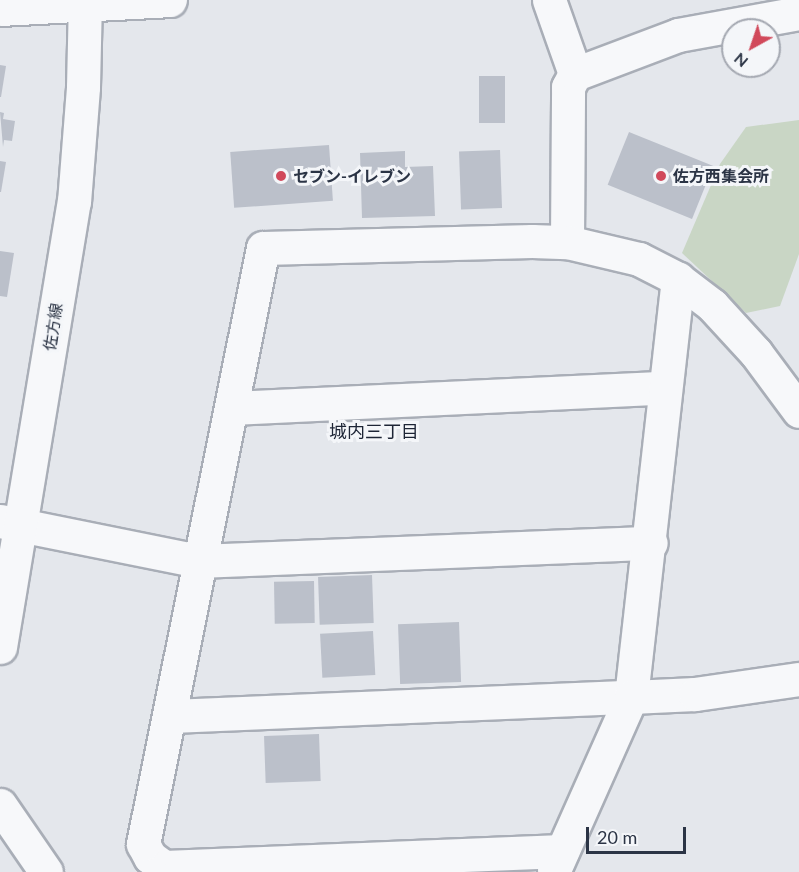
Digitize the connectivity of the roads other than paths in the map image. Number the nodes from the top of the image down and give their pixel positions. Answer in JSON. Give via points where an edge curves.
{"nodes":[{"id":1,"x":170,"y":0,"type":"edge"},
{"id":2,"x":549,"y":0,"type":"edge"},
{"id":3,"x":85,"y":2,"type":"edge"},
{"id":4,"x":0,"y":9,"type":"edge"},
{"id":5,"x":799,"y":13,"type":"edge"},
{"id":6,"x":575,"y":74,"type":"junction"},
{"id":7,"x":567,"y":242,"type":"junction"},
{"id":8,"x":678,"y":279,"type":"junction"},
{"id":9,"x":664,"y":388,"type":"junction"},
{"id":10,"x":232,"y":408,"type":"junction"},
{"id":11,"x":799,"y":411,"type":"edge"},
{"id":12,"x":10,"y":523,"type":"edge"},
{"id":13,"x":651,"y":543,"type":"junction"},
{"id":14,"x":198,"y":561,"type":"junction"},
{"id":15,"x":0,"y":647,"type":"edge"},
{"id":16,"x":799,"y":679,"type":"edge"},
{"id":17,"x":631,"y":698,"type":"junction"},
{"id":18,"x":170,"y":716,"type":"junction"},
{"id":19,"x":0,"y":806,"type":"edge"},
{"id":20,"x":558,"y":861,"type":"edge"},
{"id":21,"x":141,"y":864,"type":"edge"},
{"id":22,"x":46,"y":872,"type":"edge"}],
"edges":[{"from":1,"to":3,"type":"street"},
{"from":2,"to":6,"type":"street"},
{"from":3,"to":4,"type":"street"},
{"from":3,"to":12,"type":"street","name":"佐方線","via":[[84,87],[74,202]]},
{"from":5,"to":6,"type":"street","via":[[678,35]]},
{"from":6,"to":7,"type":"street","via":[[568,87]]},
{"from":7,"to":8,"type":"street","via":[[639,259]]},
{"from":7,"to":10,"type":"street","via":[[263,248]]},
{"from":8,"to":9,"type":"street"},
{"from":8,"to":11,"type":"street","via":[[712,304],[756,353]]},
{"from":9,"to":10,"type":"street"},
{"from":9,"to":13,"type":"street"},
{"from":10,"to":14,"type":"street"},
{"from":12,"to":14,"type":"street"},
{"from":12,"to":15,"type":"street","name":"佐方線"},
{"from":13,"to":14,"type":"street"},
{"from":13,"to":17,"type":"street"},
{"from":14,"to":18,"type":"street"},
{"from":16,"to":17,"type":"street","via":[[695,694]]},
{"from":17,"to":18,"type":"street"},
{"from":17,"to":20,"type":"street"},
{"from":18,"to":21,"type":"street"},
{"from":19,"to":22,"type":"street"},
{"from":20,"to":21,"type":"street","via":[[164,867]]}]}
